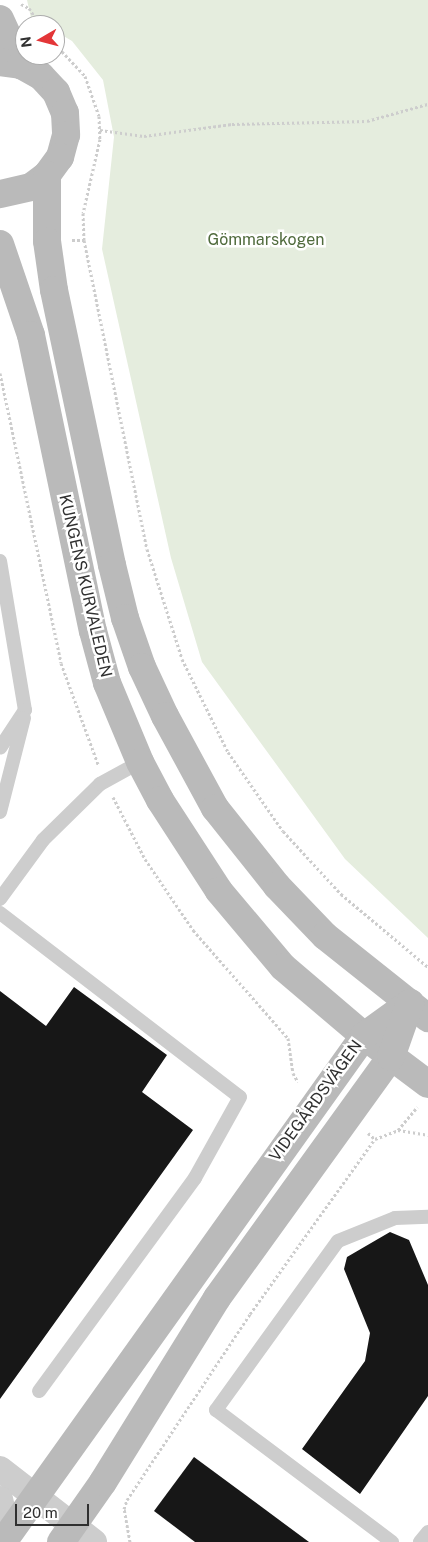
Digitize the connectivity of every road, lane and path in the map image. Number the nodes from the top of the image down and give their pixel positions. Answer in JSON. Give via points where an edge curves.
{"nodes":[{"id":1,"x":0,"y":20,"type":"edge"},
{"id":2,"x":65,"y":55,"type":"edge"},
{"id":3,"x":10,"y":63,"type":"edge"},
{"id":4,"x":428,"y":104,"type":"edge"},
{"id":5,"x":100,"y":130,"type":"junction"},
{"id":6,"x":47,"y":175,"type":"junction"},
{"id":7,"x":0,"y":194,"type":"edge"},
{"id":8,"x":0,"y":244,"type":"edge"},
{"id":9,"x":0,"y":561,"type":"edge"},
{"id":10,"x":25,"y":710,"type":"junction"},
{"id":11,"x":0,"y":748,"type":"edge"},
{"id":12,"x":140,"y":762,"type":"junction"},
{"id":13,"x":0,"y":812,"type":"edge"},
{"id":14,"x":0,"y":899,"type":"edge"},
{"id":15,"x":0,"y":913,"type":"edge"},
{"id":16,"x":428,"y":967,"type":"edge"},
{"id":17,"x":419,"y":1011,"type":"edge"},
{"id":18,"x":364,"y":1036,"type":"junction"},
{"id":19,"x":391,"y":1057,"type":"junction"},
{"id":20,"x":425,"y":1092,"type":"edge"},
{"id":21,"x":398,"y":1130,"type":"dead end"},
{"id":22,"x":375,"y":1139,"type":"dead end"},
{"id":23,"x":428,"y":1216,"type":"edge"},
{"id":24,"x":39,"y":1391,"type":"dead end"},
{"id":25,"x":0,"y":1469,"type":"edge"},
{"id":26,"x":36,"y":1495,"type":"junction"},
{"id":27,"x":0,"y":1499,"type":"edge"},
{"id":28,"x":428,"y":1532,"type":"edge"},
{"id":29,"x":76,"y":1536,"type":"edge"},
{"id":30,"x":8,"y":1537,"type":"edge"},
{"id":31,"x":130,"y":1542,"type":"edge"},
{"id":32,"x":392,"y":1542,"type":"edge"},
{"id":33,"x":420,"y":1542,"type":"edge"}],
"edges":[{"from":1,"to":3,"type":"street"},
{"from":2,"to":5,"type":"path","via":[[85,76],[94,94]]},
{"from":3,"to":6,"type":"street","via":[[41,76],[56,92],[65,113],[60,157]]},
{"from":4,"to":5,"type":"path","via":[[367,121],[232,124],[144,136]]},
{"from":5,"to":16,"type":"path","via":[[83,213],[84,240],[147,549],[182,659],[228,752],[282,832],[341,894]]},
{"from":6,"to":7,"type":"street","via":[[31,187]]},
{"from":6,"to":17,"type":"street","name":"KUNGENS KURVALEDEN","via":[[47,241],[54,290],[112,566],[142,667],[215,808],[245,847],[324,936]]},
{"from":8,"to":12,"type":"street","name":"KUNGENS KURVALEDEN","via":[[31,335],[107,683]]},
{"from":9,"to":10,"type":"lane"},
{"from":10,"to":11,"type":"lane"},
{"from":10,"to":13,"type":"lane"},
{"from":12,"to":14,"type":"lane","via":[[100,784],[43,840]]},
{"from":12,"to":18,"type":"street","name":"KUNGENS KURVALEDEN","via":[[188,846],[242,921],[282,967]]},
{"from":15,"to":24,"type":"lane","via":[[240,1097],[195,1178]]},
{"from":17,"to":18,"type":"street","name":"VIDEGÅRDSVÄGEN"},
{"from":17,"to":19,"type":"street","name":"VIDEGÅRDSVÄGEN"},
{"from":18,"to":19,"type":"street","name":"KUNGENS KURVALEDEN"},
{"from":18,"to":26,"type":"street","name":"VIDEGÅRDSVÄGEN"},
{"from":19,"to":20,"type":"street","name":"KUNGENS KURVALEDEN"},
{"from":19,"to":29,"type":"street","name":"VIDEGÅRDSVÄGEN","via":[[217,1298]]},
{"from":20,"to":21,"type":"path"},
{"from":22,"to":31,"type":"path","via":[[250,1314],[127,1500],[124,1509]]},
{"from":23,"to":32,"type":"lane","via":[[394,1218],[338,1241],[216,1410]]},
{"from":25,"to":26,"type":"street"},
{"from":26,"to":29,"type":"street"},
{"from":26,"to":30,"type":"street","name":"VIDEGÅRDSVÄGEN"},
{"from":27,"to":30,"type":"street"},
{"from":28,"to":33,"type":"lane"}]}
